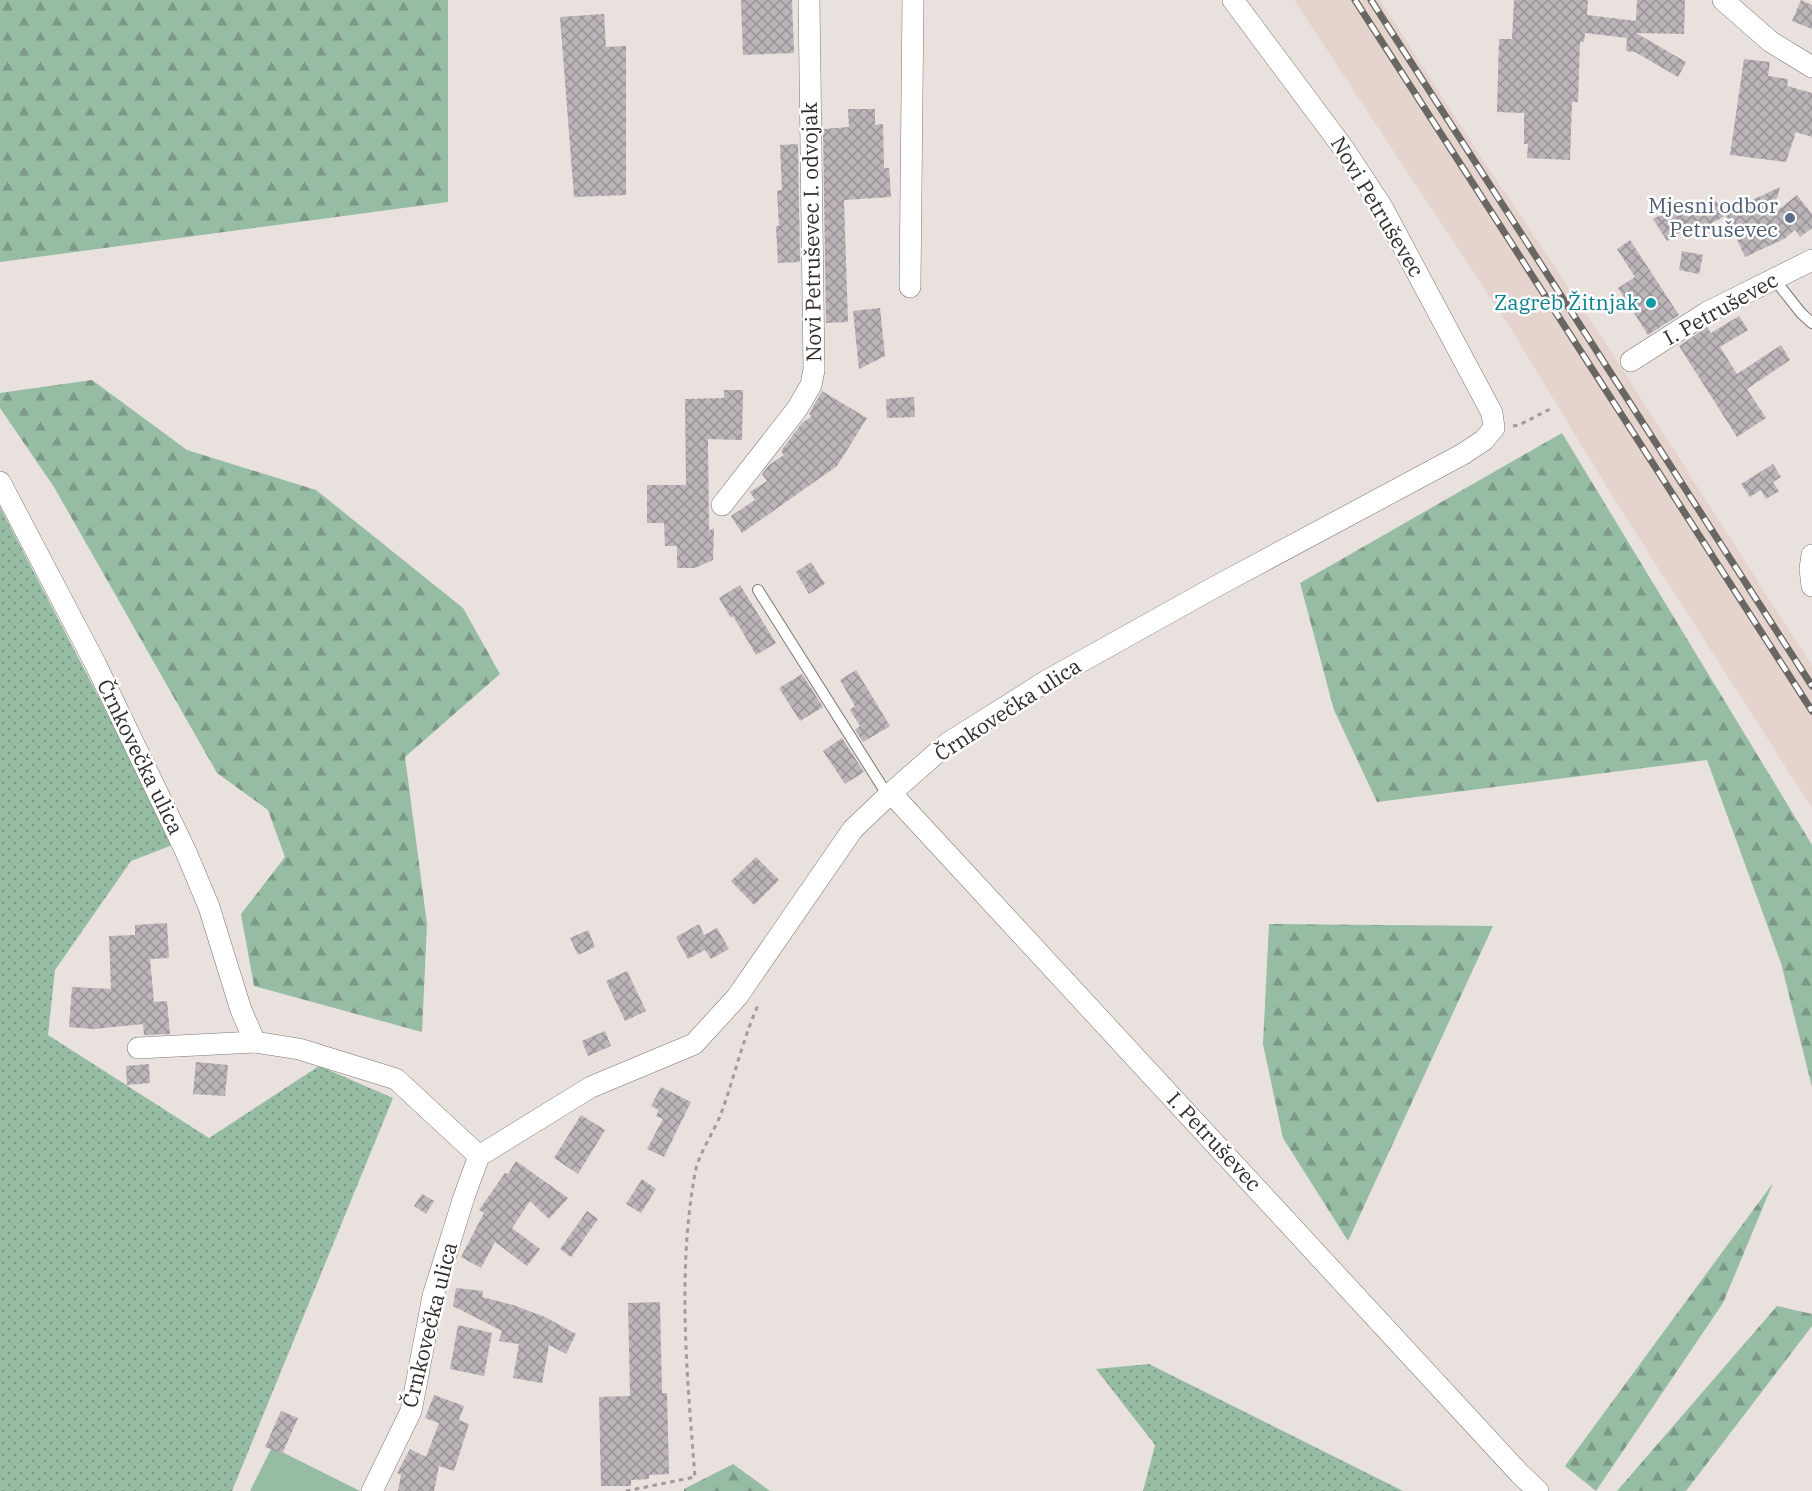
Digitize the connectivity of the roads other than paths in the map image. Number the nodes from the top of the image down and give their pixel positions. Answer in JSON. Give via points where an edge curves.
{"nodes":[{"id":1,"x":809,"y":0,"type":"edge"},
{"id":2,"x":913,"y":0,"type":"edge"},
{"id":3,"x":1233,"y":0,"type":"edge"},
{"id":4,"x":1723,"y":0,"type":"edge"},
{"id":5,"x":1812,"y":68,"type":"edge"},
{"id":6,"x":1812,"y":260,"type":"edge"},
{"id":7,"x":1775,"y":280,"type":"junction"},
{"id":8,"x":910,"y":287,"type":"dead end"},
{"id":9,"x":1812,"y":323,"type":"edge"},
{"id":10,"x":1630,"y":361,"type":"dead end"},
{"id":11,"x":1494,"y":428,"type":"joint"},
{"id":12,"x":0,"y":482,"type":"edge"},
{"id":13,"x":722,"y":506,"type":"dead end"},
{"id":14,"x":1812,"y":555,"type":"edge"},
{"id":15,"x":1812,"y":586,"type":"edge"},
{"id":16,"x":758,"y":590,"type":"dead end"},
{"id":17,"x":889,"y":794,"type":"junction"},
{"id":18,"x":255,"y":1042,"type":"junction"},
{"id":19,"x":138,"y":1048,"type":"dead end"},
{"id":20,"x":479,"y":1156,"type":"junction"},
{"id":21,"x":372,"y":1491,"type":"edge"},
{"id":22,"x":1538,"y":1491,"type":"edge"}],
"edges":[{"from":1,"to":13,"type":"street","name":"Novi Petruševec I. odvojak","via":[[814,370],[811,385],[797,409]]},
{"from":2,"to":8,"type":"street"},
{"from":3,"to":11,"type":"street","name":"Novi Petruševec","via":[[1344,149],[1382,207],[1492,413]]},
{"from":4,"to":5,"type":"street","via":[[1771,42]]},
{"from":6,"to":7,"type":"street","name":"I. Petruševec"},
{"from":7,"to":9,"type":"lane"},
{"from":7,"to":10,"type":"street","name":"I. Petruševec","via":[[1706,313]]},
{"from":11,"to":17,"type":"street","name":"Črnkovečka ulica","via":[[1463,454],[1048,680],[948,743]]},
{"from":12,"to":18,"type":"street","name":"Črnkovečka ulica","via":[[95,663],[186,852]]},
{"from":14,"to":15,"type":"street"},
{"from":16,"to":17,"type":"lane"},
{"from":17,"to":20,"type":"street","name":"Črnkovečka ulica","via":[[853,829],[737,998],[694,1044],[591,1087]]},
{"from":17,"to":22,"type":"street","name":"I. Petruševec"},
{"from":18,"to":19,"type":"street"},
{"from":18,"to":20,"type":"street","via":[[299,1049],[396,1079]]},
{"from":20,"to":21,"type":"street","name":"Črnkovečka ulica","via":[[434,1296],[411,1411]]}]}
